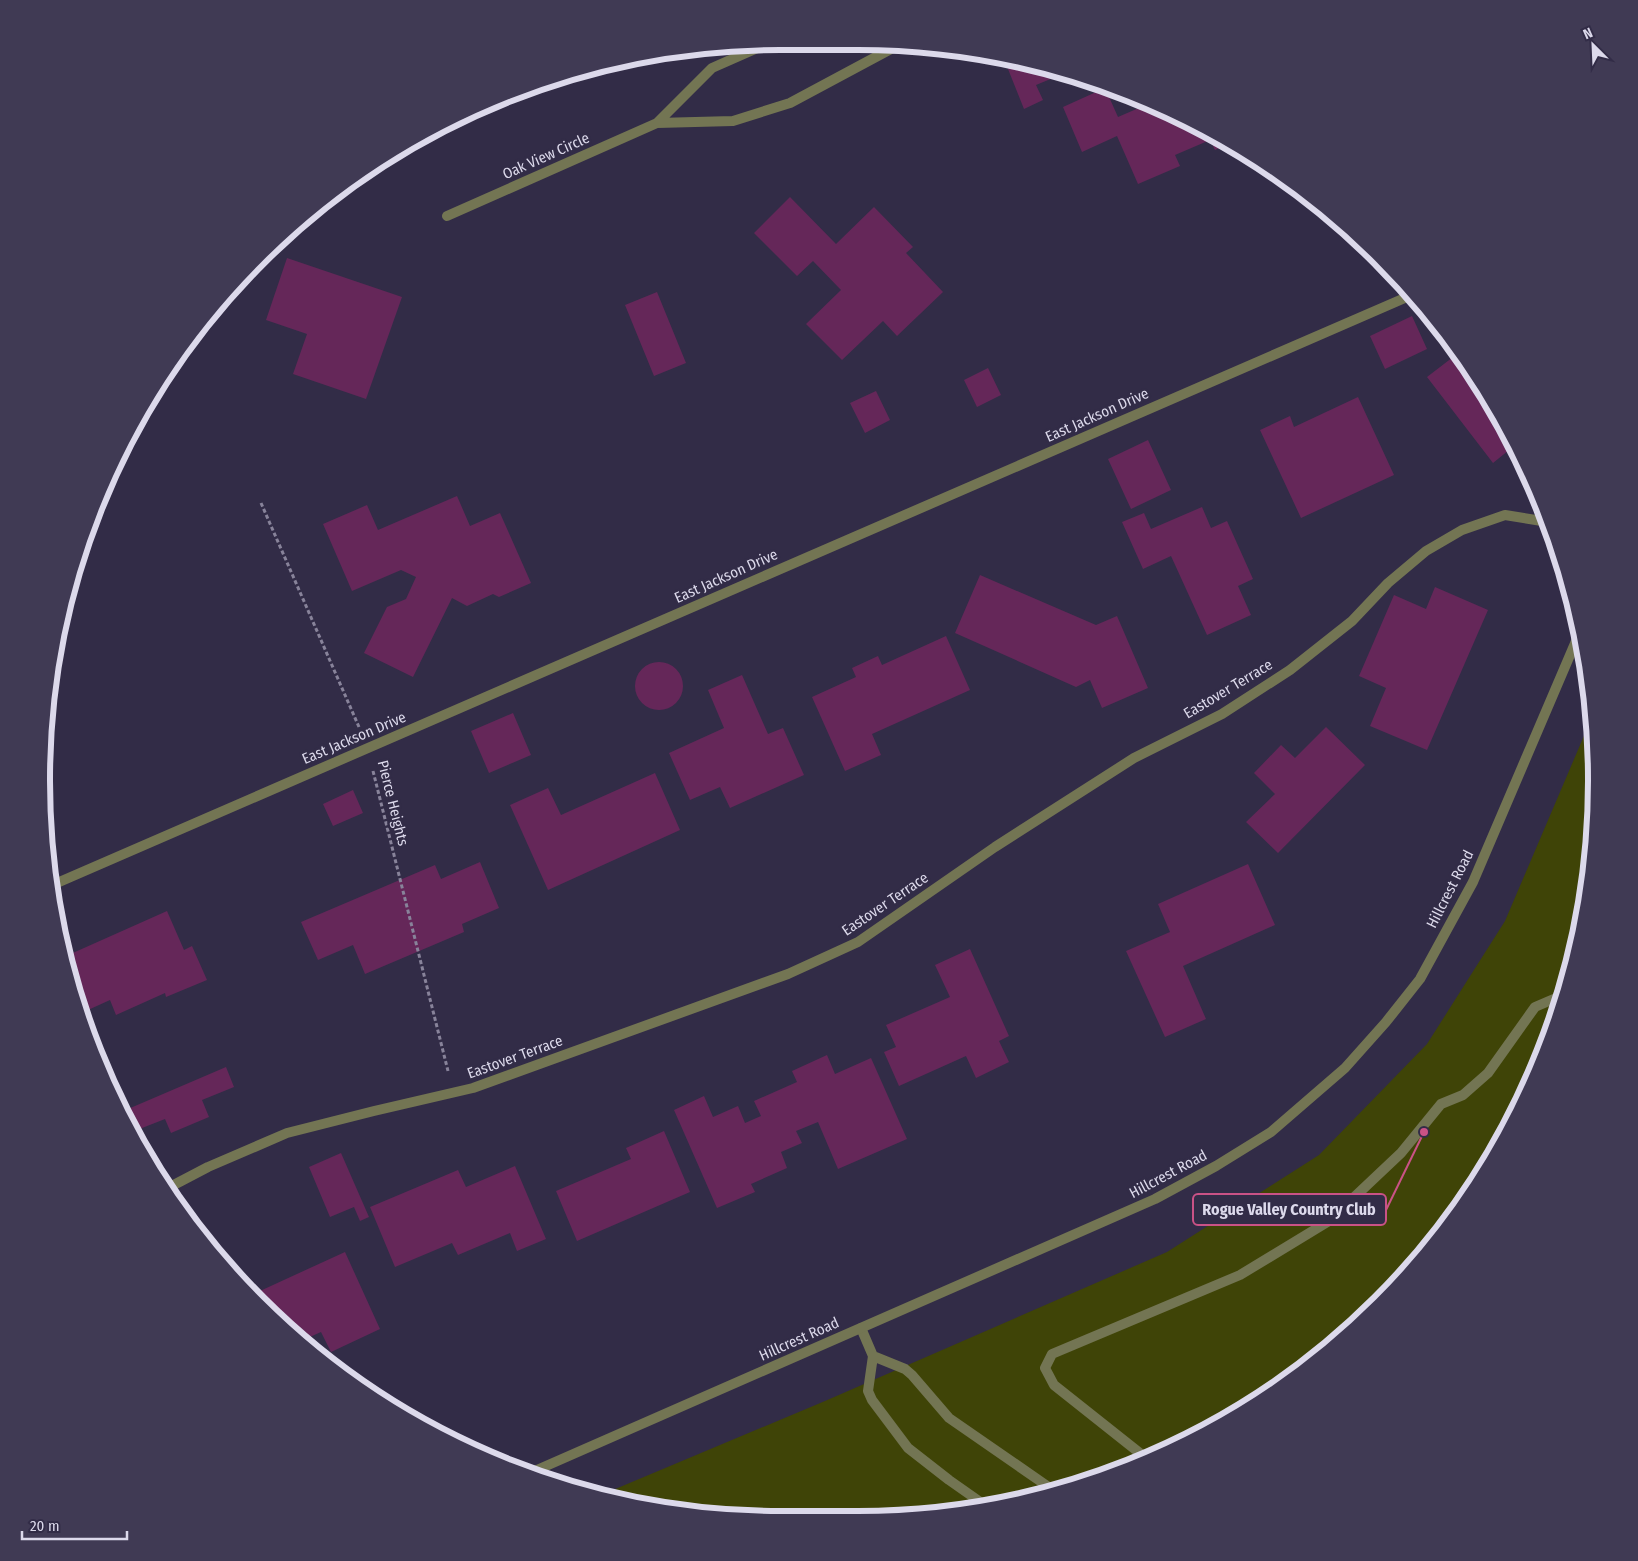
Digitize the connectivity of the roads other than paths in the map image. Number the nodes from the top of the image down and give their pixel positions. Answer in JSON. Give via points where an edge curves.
{"nodes":[{"id":1,"x":750,"y":51,"type":"edge"},
{"id":2,"x":887,"y":51,"type":"edge"},
{"id":3,"x":657,"y":123,"type":"junction"},
{"id":4,"x":447,"y":216,"type":"dead end"},
{"id":5,"x":1406,"y":298,"type":"edge"},
{"id":6,"x":1539,"y":521,"type":"edge"},
{"id":7,"x":1575,"y":644,"type":"edge"},
{"id":8,"x":57,"y":883,"type":"edge"},
{"id":9,"x":1554,"y":999,"type":"edge"},
{"id":10,"x":173,"y":1185,"type":"edge"},
{"id":11,"x":861,"y":1328,"type":"junction"},
{"id":12,"x":873,"y":1356,"type":"junction"},
{"id":13,"x":1140,"y":1454,"type":"edge"},
{"id":14,"x":539,"y":1469,"type":"edge"},
{"id":15,"x":1047,"y":1486,"type":"edge"},
{"id":16,"x":978,"y":1501,"type":"edge"}],
"edges":[{"from":1,"to":3,"type":"street","name":"Oak View Circle","via":[[712,68]]},
{"from":2,"to":3,"type":"street","name":"Oak View Circle","via":[[790,103],[733,121]]},
{"from":3,"to":4,"type":"street","name":"Oak View Circle"},
{"from":5,"to":8,"type":"street","name":"East Jackson Drive"},
{"from":6,"to":10,"type":"street","name":"Eastover Terrace","via":[[1505,515],[1462,530],[1426,551],[1388,583],[1352,621],[1290,670],[1222,714],[1134,758],[995,847],[858,942],[788,974],[473,1088],[287,1133]]},
{"from":7,"to":11,"type":"street","name":"Hillcrest Road","via":[[1473,882],[1420,979],[1345,1068],[1271,1132],[1155,1200]]},
{"from":9,"to":13,"type":"street","via":[[1535,1007],[1488,1073],[1464,1095],[1441,1104],[1401,1153],[1329,1221],[1240,1275],[1052,1354],[1046,1368],[1054,1385]]},
{"from":11,"to":12,"type":"street"},
{"from":11,"to":14,"type":"street","name":"Hillcrest Road"},
{"from":12,"to":15,"type":"street","via":[[904,1369],[949,1418]]},
{"from":12,"to":16,"type":"street","via":[[868,1391],[872,1400],[908,1448]]}]}
